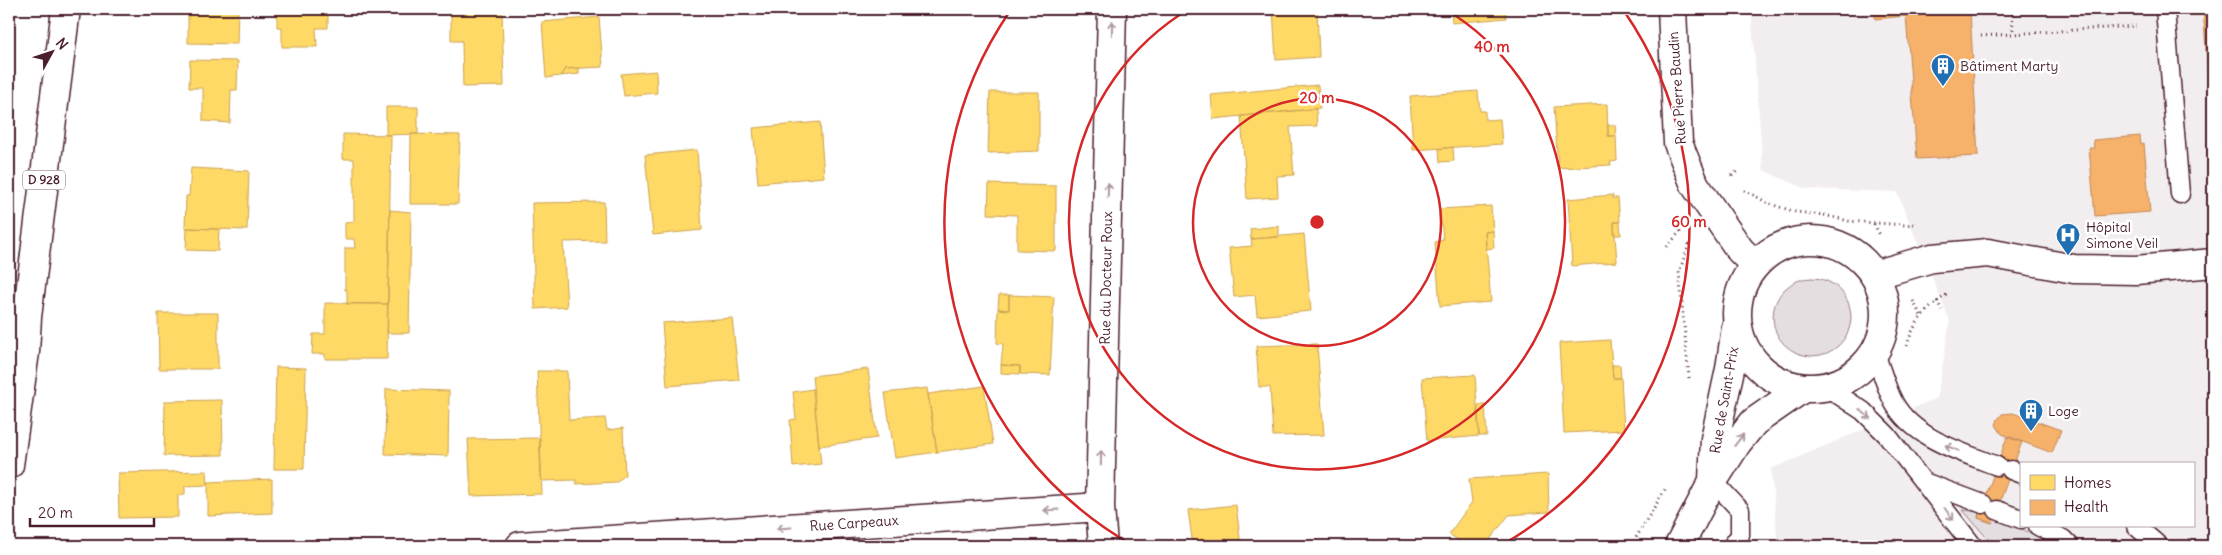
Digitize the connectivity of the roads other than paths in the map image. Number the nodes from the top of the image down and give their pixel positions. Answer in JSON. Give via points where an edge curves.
{"nodes":[{"id":1,"x":66,"y":9,"type":"edge"},
{"id":2,"x":1112,"y":9,"type":"edge"},
{"id":3,"x":1672,"y":9,"type":"edge"},
{"id":4,"x":2166,"y":17,"type":"edge"},
{"id":5,"x":2180,"y":194,"type":"dead end"},
{"id":6,"x":2213,"y":263,"type":"edge"},
{"id":7,"x":1755,"y":265,"type":"junction"},
{"id":8,"x":1874,"y":275,"type":"junction"},
{"id":9,"x":1737,"y":320,"type":"junction"},
{"id":10,"x":17,"y":350,"type":"edge"},
{"id":11,"x":1875,"y":353,"type":"junction"},
{"id":12,"x":1814,"y":387,"type":"junction"},
{"id":13,"x":9,"y":466,"type":"edge"},
{"id":14,"x":2010,"y":470,"type":"edge"},
{"id":15,"x":1713,"y":481,"type":"junction"},
{"id":16,"x":1924,"y":482,"type":"junction"},
{"id":17,"x":1100,"y":506,"type":"junction"},
{"id":18,"x":2020,"y":519,"type":"edge"},
{"id":19,"x":2042,"y":528,"type":"edge"},
{"id":20,"x":2138,"y":528,"type":"edge"},
{"id":21,"x":520,"y":546,"type":"edge"},
{"id":22,"x":1103,"y":546,"type":"edge"},
{"id":23,"x":1679,"y":546,"type":"edge"},
{"id":24,"x":1732,"y":546,"type":"edge"},
{"id":25,"x":1974,"y":546,"type":"edge"},
{"id":26,"x":2070,"y":546,"type":"edge"},
{"id":27,"x":2159,"y":546,"type":"edge"}],
"edges":[{"from":1,"to":10,"type":"street","number":"D 928","via":[[27,317]]},
{"from":17,"to":2,"type":"street","name":"Rue du Docteur Roux","one_way":true},
{"from":3,"to":7,"type":"street","name":"Rue Pierre Baudin","via":[[1678,143],[1695,185],[1740,250]]},
{"from":4,"to":5,"type":"lane"},
{"from":6,"to":8,"type":"street","via":[[2136,270],[2074,269],[1988,253],[1932,258]]},
{"from":7,"to":8,"type":"street","via":[[1773,250],[1794,241],[1817,240],[1839,246],[1859,258]]},
{"from":7,"to":9,"type":"street","via":[[1744,281],[1738,300]]},
{"from":8,"to":11,"type":"street","via":[[1883,296],[1885,319]]},
{"from":9,"to":12,"type":"street","via":[[1740,338],[1760,368],[1774,379]]},
{"from":9,"to":15,"type":"street","name":"Rue de Saint-Prix","via":[[1715,439]]},
{"from":10,"to":13,"type":"street","number":"D 928"},
{"from":11,"to":12,"type":"street","via":[[1856,373],[1839,383]]},
{"from":14,"to":11,"type":"lane","one_way":true,"via":[[1934,440],[1902,414],[1894,403]]},
{"from":15,"to":12,"type":"street","name":"Rue de Saint-Prix","one_way":true,"via":[[1754,422]]},
{"from":12,"to":16,"type":"lane","one_way":true,"via":[[1863,411]]},
{"from":15,"to":23,"type":"street","name":"Rue de Saint-Prix"},
{"from":15,"to":24,"type":"lane","via":[[1740,510],[1740,534]]},
{"from":16,"to":18,"type":"lane"},
{"from":16,"to":25,"type":"lane","one_way":true},
{"from":17,"to":21,"type":"street","name":"Rue Carpeaux","one_way":true},
{"from":17,"to":22,"type":"street","name":"Rue du Docteur Roux"},
{"from":19,"to":26,"type":"lane","via":[[2063,538]]},
{"from":20,"to":27,"type":"lane"}]}
